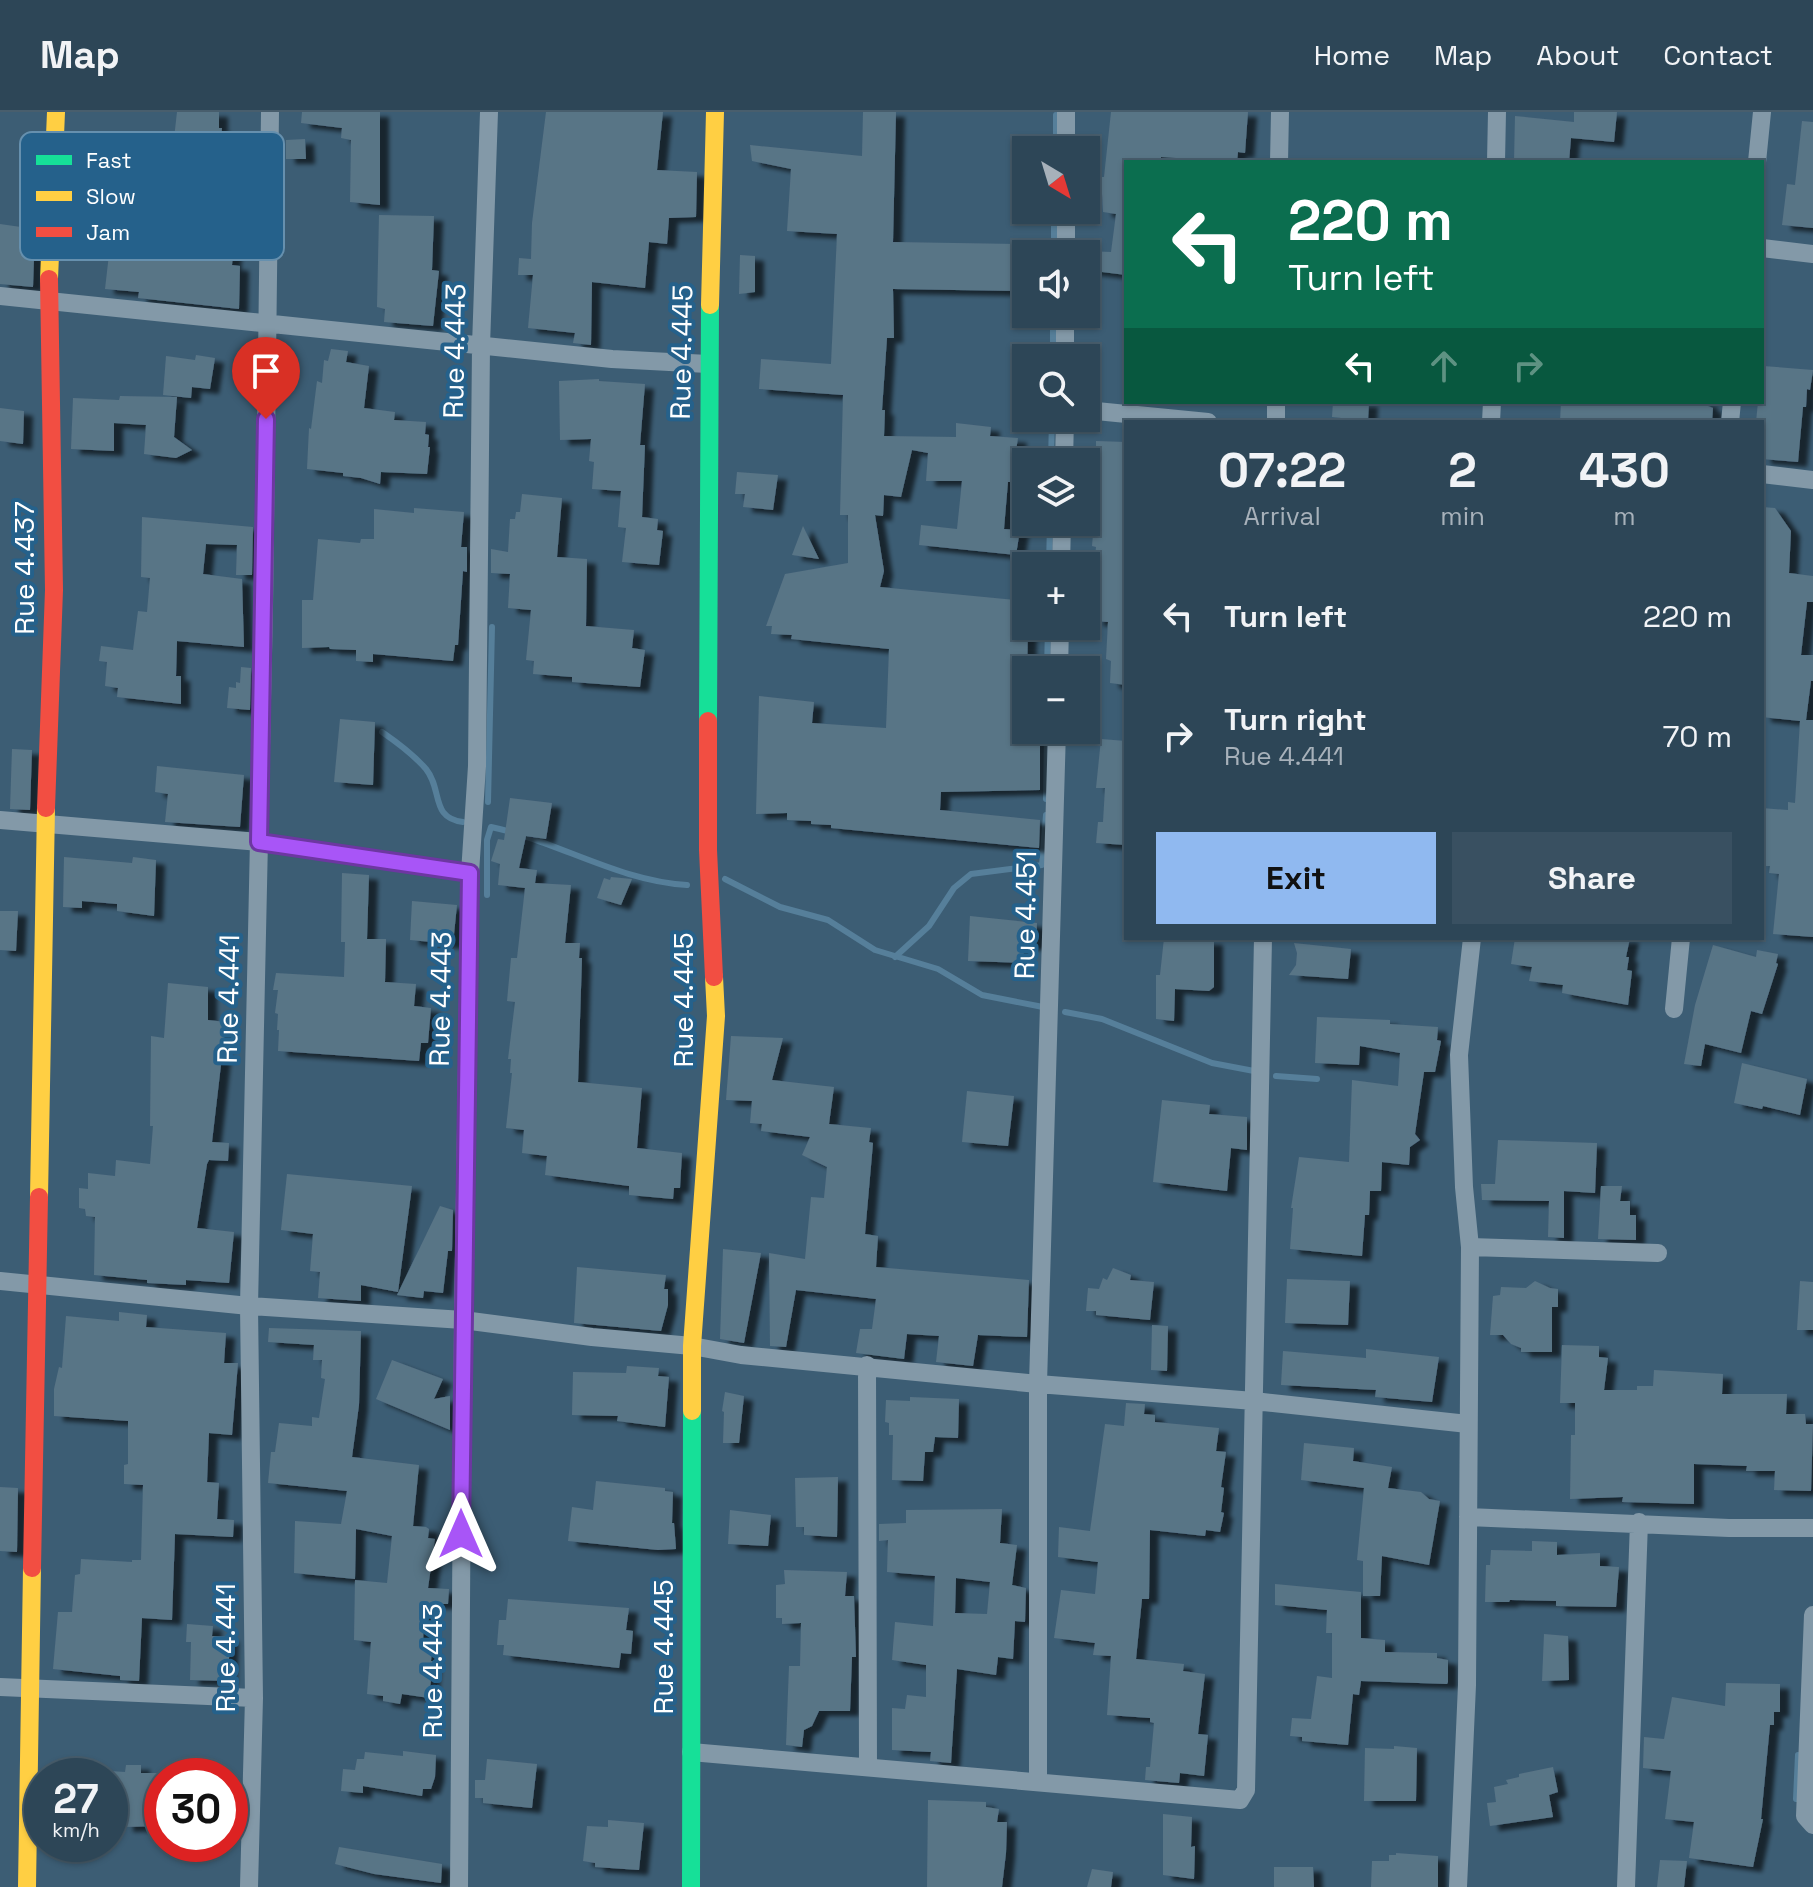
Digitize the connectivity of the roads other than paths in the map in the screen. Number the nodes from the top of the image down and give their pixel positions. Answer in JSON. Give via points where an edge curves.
{"nodes":[{"id":1,"x":56,"y":112,"type":"edge"},
{"id":2,"x":270,"y":112,"type":"edge"},
{"id":3,"x":489,"y":112,"type":"edge"},
{"id":4,"x":715,"y":112,"type":"edge"},
{"id":5,"x":1066,"y":112,"type":"edge"},
{"id":6,"x":1280,"y":112,"type":"edge"},
{"id":7,"x":1497,"y":112,"type":"edge"},
{"id":8,"x":1762,"y":112,"type":"edge"},
{"id":9,"x":55,"y":132,"type":"edge"},
{"id":10,"x":270,"y":132,"type":"edge"},
{"id":11,"x":1066,"y":136,"type":"edge"},
{"id":12,"x":1279,"y":160,"type":"edge"},
{"id":13,"x":1496,"y":160,"type":"edge"},
{"id":14,"x":1757,"y":160,"type":"edge"},
{"id":15,"x":1764,"y":248,"type":"edge"},
{"id":16,"x":1813,"y":254,"type":"edge"},
{"id":17,"x":50,"y":260,"type":"edge"},
{"id":18,"x":267,"y":260,"type":"edge"},
{"id":19,"x":0,"y":296,"type":"edge"},
{"id":20,"x":48,"y":302,"type":"junction"},
{"id":21,"x":266,"y":325,"type":"junction"},
{"id":22,"x":481,"y":346,"type":"junction"},
{"id":23,"x":708,"y":364,"type":"junction"},
{"id":24,"x":1100,"y":411,"type":"edge"},
{"id":25,"x":1188,"y":420,"type":"edge"},
{"id":26,"x":1764,"y":474,"type":"edge"},
{"id":27,"x":1813,"y":480,"type":"edge"},
{"id":28,"x":1057,"y":744,"type":"edge"},
{"id":29,"x":0,"y":820,"type":"edge"},
{"id":30,"x":45,"y":825,"type":"junction"},
{"id":31,"x":259,"y":842,"type":"junction"},
{"id":32,"x":470,"y":873,"type":"junction"},
{"id":33,"x":1263,"y":940,"type":"edge"},
{"id":34,"x":1472,"y":940,"type":"edge"},
{"id":35,"x":1681,"y":940,"type":"edge"},
{"id":36,"x":1674,"y":1009,"type":"dead end"},
{"id":37,"x":1470,"y":1247,"type":"junction"},
{"id":38,"x":1658,"y":1253,"type":"dead end"},
{"id":39,"x":0,"y":1281,"type":"edge"},
{"id":40,"x":37,"y":1285,"type":"junction"},
{"id":41,"x":249,"y":1306,"type":"junction"},
{"id":42,"x":463,"y":1320,"type":"junction"},
{"id":43,"x":692,"y":1346,"type":"junction"},
{"id":44,"x":867,"y":1365,"type":"junction"},
{"id":45,"x":1038,"y":1384,"type":"junction"},
{"id":46,"x":1254,"y":1401,"type":"junction"},
{"id":47,"x":1468,"y":1424,"type":"junction"},
{"id":48,"x":1468,"y":1517,"type":"junction"},
{"id":49,"x":1639,"y":1522,"type":"junction"},
{"id":50,"x":1813,"y":1528,"type":"edge"},
{"id":51,"x":1813,"y":1615,"type":"edge"},
{"id":52,"x":0,"y":1687,"type":"edge"},
{"id":53,"x":29,"y":1690,"type":"junction"},
{"id":54,"x":254,"y":1698,"type":"junction"},
{"id":55,"x":691,"y":1752,"type":"junction"},
{"id":56,"x":868,"y":1767,"type":"junction"},
{"id":57,"x":1038,"y":1782,"type":"junction"},
{"id":58,"x":1813,"y":1825,"type":"edge"},
{"id":59,"x":27,"y":1887,"type":"edge"},
{"id":60,"x":249,"y":1887,"type":"edge"},
{"id":61,"x":459,"y":1887,"type":"edge"},
{"id":62,"x":691,"y":1887,"type":"edge"},
{"id":63,"x":1458,"y":1887,"type":"edge"},
{"id":64,"x":1626,"y":1887,"type":"edge"}],
"edges":[{"from":1,"to":9,"type":"street","name":"Rue 4.437"},
{"from":2,"to":10,"type":"street","name":"Rue 4.441"},
{"from":3,"to":22,"type":"street","name":"Rue 4.443"},
{"from":4,"to":23,"type":"street","name":"Rue 4.445"},
{"from":5,"to":11,"type":"street"},
{"from":6,"to":12,"type":"street"},
{"from":7,"to":13,"type":"street"},
{"from":8,"to":14,"type":"street"},
{"from":15,"to":16,"type":"street"},
{"from":17,"to":20,"type":"street","name":"Rue 4.437"},
{"from":18,"to":21,"type":"street","name":"Rue 4.441"},
{"from":19,"to":20,"type":"street"},
{"from":20,"to":21,"type":"street"},
{"from":20,"to":30,"type":"street","name":"Rue 4.437","via":[[54,590]]},
{"from":21,"to":22,"type":"street"},
{"from":21,"to":31,"type":"street","name":"Rue 4.441"},
{"from":22,"to":23,"type":"street"},
{"from":22,"to":32,"type":"street","name":"Rue 4.443","via":[[477,766]]},
{"from":23,"to":43,"type":"street","name":"Rue 4.445","via":[[708,850],[716,1016]]},
{"from":24,"to":25,"type":"street"},
{"from":26,"to":27,"type":"street"},
{"from":28,"to":45,"type":"street","name":"Rue 4.451"},
{"from":29,"to":30,"type":"street"},
{"from":30,"to":31,"type":"street"},
{"from":30,"to":40,"type":"street","name":"Rue 4.437"},
{"from":31,"to":32,"type":"street"},
{"from":31,"to":41,"type":"street","name":"Rue 4.441"},
{"from":32,"to":42,"type":"street","name":"Rue 4.443"},
{"from":33,"to":46,"type":"street"},
{"from":34,"to":37,"type":"street","via":[[1459,1055]]},
{"from":35,"to":36,"type":"street"},
{"from":37,"to":38,"type":"street"},
{"from":37,"to":47,"type":"street"},
{"from":39,"to":40,"type":"street"},
{"from":40,"to":41,"type":"street"},
{"from":40,"to":53,"type":"street","name":"Rue 4.437"},
{"from":41,"to":42,"type":"street"},
{"from":41,"to":54,"type":"street","name":"Rue 4.441"},
{"from":42,"to":43,"type":"street"},
{"from":42,"to":61,"type":"street","name":"Rue 4.443"},
{"from":43,"to":44,"type":"street"},
{"from":43,"to":55,"type":"street","name":"Rue 4.445"},
{"from":44,"to":45,"type":"street"},
{"from":44,"to":56,"type":"street"},
{"from":45,"to":46,"type":"street"},
{"from":45,"to":57,"type":"street","name":"Rue 4.451"},
{"from":46,"to":47,"type":"street"},
{"from":46,"to":57,"type":"street","via":[[1246,1790],[1240,1800]]},
{"from":47,"to":48,"type":"street"},
{"from":48,"to":49,"type":"street"},
{"from":48,"to":63,"type":"street"},
{"from":49,"to":50,"type":"street"},
{"from":49,"to":64,"type":"street"},
{"from":51,"to":58,"type":"street","via":[[1805,1816]]},
{"from":52,"to":53,"type":"street"},
{"from":53,"to":54,"type":"street"},
{"from":53,"to":59,"type":"street","name":"Rue 4.437"},
{"from":54,"to":60,"type":"street","name":"Rue 4.441"},
{"from":55,"to":56,"type":"street"},
{"from":55,"to":62,"type":"street","name":"Rue 4.445"},
{"from":56,"to":57,"type":"street"}]}
